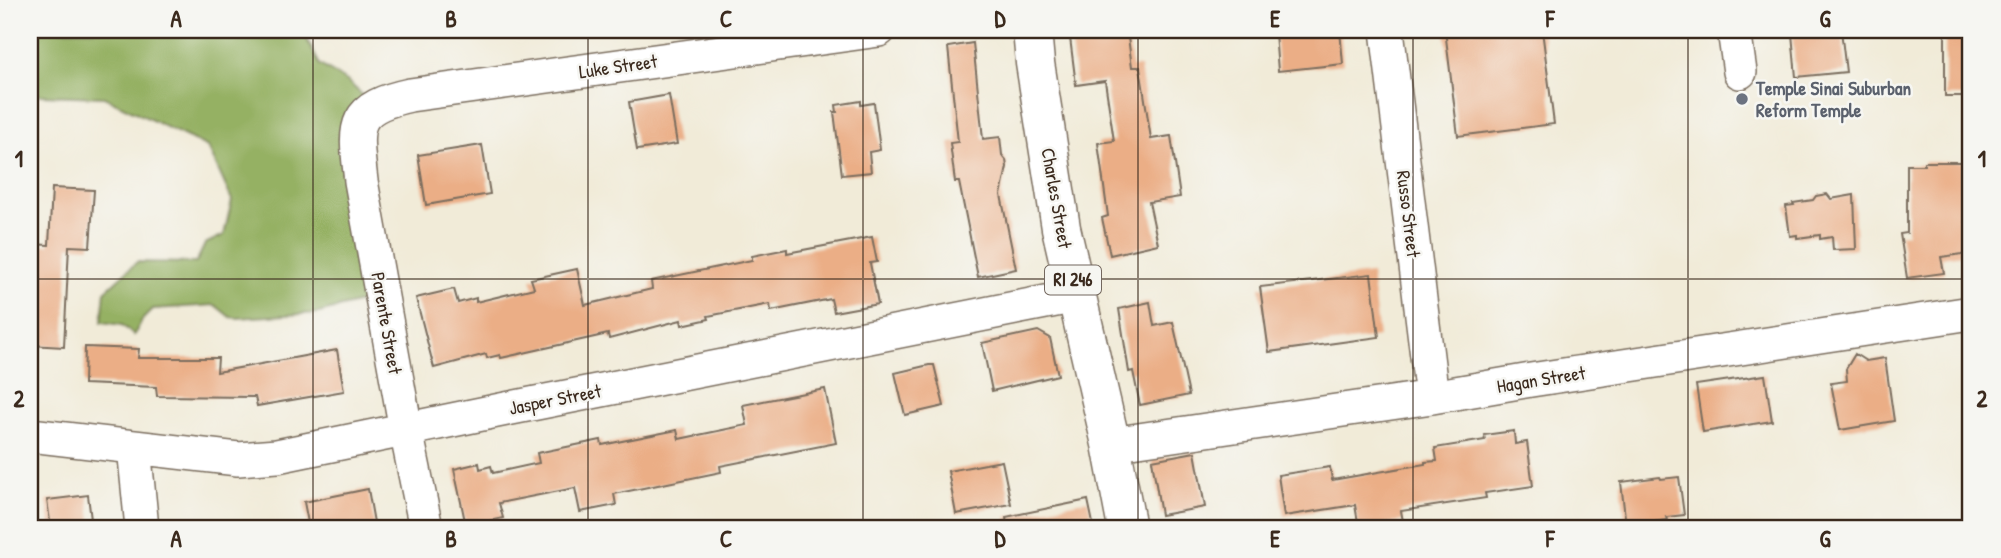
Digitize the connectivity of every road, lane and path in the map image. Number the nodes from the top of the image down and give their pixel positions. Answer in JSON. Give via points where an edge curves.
{"nodes":[{"id":1,"x":878,"y":30,"type":"edge"},
{"id":2,"x":1032,"y":30,"type":"edge"},
{"id":3,"x":1387,"y":30,"type":"edge"},
{"id":4,"x":1734,"y":30,"type":"edge"},
{"id":5,"x":1740,"y":72,"type":"dead end"},
{"id":6,"x":361,"y":117,"type":"joint"},
{"id":7,"x":1076,"y":296,"type":"junction"},
{"id":8,"x":1971,"y":313,"type":"edge"},
{"id":9,"x":1432,"y":397,"type":"junction"},
{"id":10,"x":406,"y":430,"type":"junction"},
{"id":11,"x":30,"y":435,"type":"edge"},
{"id":12,"x":1111,"y":444,"type":"junction"},
{"id":13,"x":134,"y":447,"type":"junction"},
{"id":14,"x":142,"y":528,"type":"edge"},
{"id":15,"x":426,"y":528,"type":"edge"},
{"id":16,"x":1127,"y":528,"type":"edge"}],
"edges":[{"from":1,"to":6,"type":"street","name":"Luke Street","via":[[410,95],[388,100]]},
{"from":2,"to":7,"type":"main road","name":"Charles Street","number":"RI 246","via":[[1061,228]]},
{"from":3,"to":9,"type":"street","name":"Russo Street"},
{"from":4,"to":5,"type":"street"},
{"from":6,"to":10,"type":"street","name":"Parente Street","via":[[357,129],[361,181]]},
{"from":7,"to":10,"type":"street","name":"Jasper Street"},
{"from":7,"to":12,"type":"main road","name":"Charles Street","number":"RI 246"},
{"from":8,"to":9,"type":"street","name":"Hagan Street"},
{"from":9,"to":12,"type":"street","name":"Hagan Street"},
{"from":10,"to":13,"type":"street","name":"Jasper Street","via":[[257,458]]},
{"from":10,"to":15,"type":"street","name":"Parente Street"},
{"from":11,"to":13,"type":"street","name":"Jasper Street"},
{"from":12,"to":16,"type":"main road","name":"Charles Street","number":"RI 246"},
{"from":13,"to":14,"type":"street"}]}
